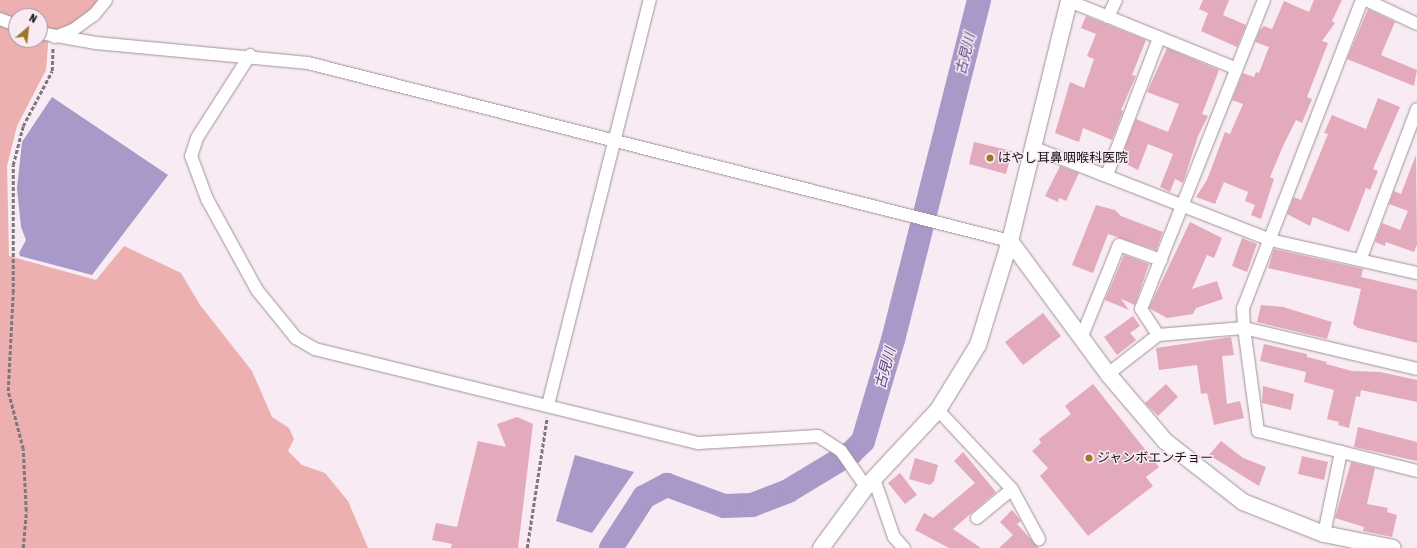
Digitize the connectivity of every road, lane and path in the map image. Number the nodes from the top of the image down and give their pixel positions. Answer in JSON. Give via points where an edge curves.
{"nodes":[{"id":1,"x":106,"y":0,"type":"edge"},
{"id":2,"x":650,"y":0,"type":"edge"},
{"id":3,"x":1069,"y":0,"type":"edge"},
{"id":4,"x":1116,"y":0,"type":"edge"},
{"id":5,"x":1264,"y":0,"type":"edge"},
{"id":6,"x":1362,"y":0,"type":"edge"},
{"id":7,"x":1366,"y":0,"type":"edge"},
{"id":8,"x":1108,"y":17,"type":"junction"},
{"id":9,"x":1417,"y":24,"type":"edge"},
{"id":10,"x":48,"y":35,"type":"edge"},
{"id":11,"x":53,"y":37,"type":"junction"},
{"id":12,"x":1159,"y":38,"type":"junction"},
{"id":13,"x":250,"y":55,"type":"junction"},
{"id":14,"x":1235,"y":68,"type":"junction"},
{"id":15,"x":1417,"y":109,"type":"edge"},
{"id":16,"x":615,"y":140,"type":"junction"},
{"id":17,"x":1032,"y":147,"type":"junction"},
{"id":18,"x":1107,"y":175,"type":"junction"},
{"id":19,"x":1185,"y":204,"type":"junction"},
{"id":20,"x":1270,"y":240,"type":"junction"},
{"id":21,"x":1010,"y":241,"type":"junction"},
{"id":22,"x":1361,"y":258,"type":"junction"},
{"id":23,"x":1161,"y":260,"type":"junction"},
{"id":24,"x":1417,"y":273,"type":"edge"},
{"id":25,"x":1244,"y":328,"type":"junction"},
{"id":26,"x":1158,"y":335,"type":"junction"},
{"id":27,"x":1082,"y":336,"type":"junction"},
{"id":28,"x":1417,"y":369,"type":"edge"},
{"id":29,"x":1108,"y":374,"type":"junction"},
{"id":30,"x":548,"y":406,"type":"junction"},
{"id":31,"x":938,"y":410,"type":"junction"},
{"id":32,"x":1340,"y":452,"type":"junction"},
{"id":33,"x":1417,"y":471,"type":"edge"},
{"id":34,"x":870,"y":483,"type":"junction"},
{"id":35,"x":1012,"y":489,"type":"junction"},
{"id":36,"x":977,"y":518,"type":"dead end"},
{"id":37,"x":1324,"y":534,"type":"junction"},
{"id":38,"x":1039,"y":539,"type":"dead end"},
{"id":39,"x":825,"y":546,"type":"edge"},
{"id":40,"x":23,"y":548,"type":"edge"},
{"id":41,"x":527,"y":548,"type":"edge"},
{"id":42,"x":904,"y":548,"type":"edge"},
{"id":43,"x":1393,"y":548,"type":"edge"}],
"edges":[{"from":1,"to":11,"type":"street","via":[[94,15],[73,30]]},
{"from":2,"to":16,"type":"street"},
{"from":3,"to":8,"type":"street"},
{"from":3,"to":17,"type":"street"},
{"from":4,"to":8,"type":"street"},
{"from":5,"to":14,"type":"street"},
{"from":6,"to":20,"type":"street"},
{"from":7,"to":9,"type":"street"},
{"from":8,"to":12,"type":"street"},
{"from":10,"to":11,"type":"street"},
{"from":11,"to":13,"type":"street"},
{"from":11,"to":40,"type":"path","via":[[52,71],[23,126],[13,165],[13,293],[8,390],[23,449],[26,511]]},
{"from":12,"to":14,"type":"street"},
{"from":12,"to":18,"type":"street"},
{"from":13,"to":16,"type":"street","via":[[308,63]]},
{"from":13,"to":30,"type":"street","via":[[197,138],[191,156],[207,199],[257,290],[289,333],[315,349]]},
{"from":14,"to":19,"type":"street"},
{"from":15,"to":22,"type":"street"},
{"from":16,"to":21,"type":"street"},
{"from":16,"to":30,"type":"street"},
{"from":17,"to":18,"type":"street"},
{"from":17,"to":21,"type":"street"},
{"from":18,"to":19,"type":"street"},
{"from":19,"to":20,"type":"street"},
{"from":19,"to":23,"type":"street"},
{"from":20,"to":22,"type":"street"},
{"from":20,"to":25,"type":"street","via":[[1243,308]]},
{"from":21,"to":27,"type":"street"},
{"from":21,"to":31,"type":"street","via":[[978,345]]},
{"from":22,"to":24,"type":"street"},
{"from":23,"to":26,"type":"street","via":[[1141,309]]},
{"from":23,"to":27,"type":"street","via":[[1119,245]]},
{"from":25,"to":26,"type":"street"},
{"from":25,"to":28,"type":"street"},
{"from":25,"to":32,"type":"street","via":[[1258,431]]},
{"from":26,"to":29,"type":"street"},
{"from":27,"to":29,"type":"street"},
{"from":29,"to":37,"type":"street","via":[[1165,442],[1240,499]]},
{"from":30,"to":34,"type":"street","via":[[699,443],[808,435],[826,439],[841,451],[849,466]]},
{"from":30,"to":41,"type":"path"},
{"from":31,"to":34,"type":"street"},
{"from":31,"to":35,"type":"street"},
{"from":32,"to":33,"type":"street"},
{"from":32,"to":37,"type":"street"},
{"from":34,"to":39,"type":"street"},
{"from":34,"to":42,"type":"street","via":[[894,537]]},
{"from":35,"to":36,"type":"street"},
{"from":35,"to":38,"type":"street"},
{"from":37,"to":43,"type":"street"}]}
